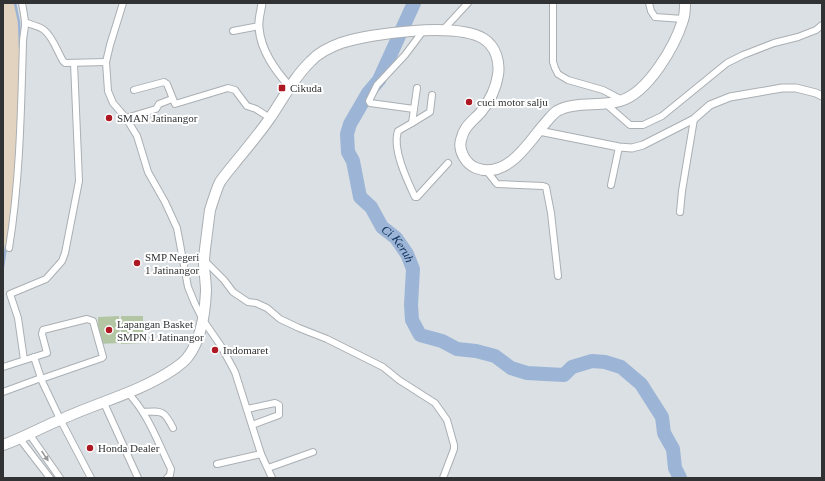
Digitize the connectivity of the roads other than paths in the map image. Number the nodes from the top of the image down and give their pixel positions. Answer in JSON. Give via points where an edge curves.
{"nodes":[{"id":1,"x":22,"y":3,"type":"edge"},
{"id":2,"x":123,"y":3,"type":"edge"},
{"id":3,"x":262,"y":3,"type":"edge"},
{"id":4,"x":468,"y":3,"type":"edge"},
{"id":5,"x":553,"y":3,"type":"edge"},
{"id":6,"x":650,"y":3,"type":"edge"},
{"id":7,"x":685,"y":3,"type":"edge"},
{"id":8,"x":684,"y":19,"type":"junction"},
{"id":9,"x":25,"y":22,"type":"junction"},
{"id":10,"x":822,"y":25,"type":"edge"},
{"id":11,"x":259,"y":26,"type":"junction"},
{"id":12,"x":233,"y":31,"type":"dead end"},
{"id":13,"x":421,"y":31,"type":"junction"},
{"id":14,"x":441,"y":31,"type":"junction"},
{"id":15,"x":106,"y":62,"type":"junction"},
{"id":16,"x":74,"y":63,"type":"junction"},
{"id":17,"x":290,"y":87,"type":"junction"},
{"id":18,"x":417,"y":88,"type":"dead end"},
{"id":19,"x":134,"y":90,"type":"dead end"},
{"id":20,"x":432,"y":95,"type":"dead end"},
{"id":21,"x":822,"y":96,"type":"edge"},
{"id":22,"x":172,"y":99,"type":"junction"},
{"id":23,"x":623,"y":101,"type":"junction"},
{"id":24,"x":606,"y":104,"type":"junction"},
{"id":25,"x":414,"y":109,"type":"junction"},
{"id":26,"x":126,"y":118,"type":"junction"},
{"id":27,"x":270,"y":118,"type":"junction"},
{"id":28,"x":694,"y":119,"type":"junction"},
{"id":29,"x":412,"y":123,"type":"junction"},
{"id":30,"x":540,"y":130,"type":"junction"},
{"id":31,"x":619,"y":147,"type":"junction"},
{"id":32,"x":448,"y":163,"type":"dead end"},
{"id":33,"x":486,"y":170,"type":"junction"},
{"id":34,"x":611,"y":185,"type":"dead end"},
{"id":35,"x":680,"y":212,"type":"dead end"},
{"id":36,"x":9,"y":248,"type":"dead end"},
{"id":37,"x":204,"y":260,"type":"junction"},
{"id":38,"x":558,"y":276,"type":"dead end"},
{"id":39,"x":203,"y":320,"type":"junction"},
{"id":40,"x":34,"y":357,"type":"junction"},
{"id":41,"x":24,"y":360,"type":"junction"},
{"id":42,"x":3,"y":367,"type":"edge"},
{"id":43,"x":41,"y":378,"type":"junction"},
{"id":44,"x":3,"y":392,"type":"edge"},
{"id":45,"x":127,"y":392,"type":"junction"},
{"id":46,"x":104,"y":403,"type":"junction"},
{"id":47,"x":247,"y":408,"type":"junction"},
{"id":48,"x":142,"y":412,"type":"junction"},
{"id":49,"x":60,"y":419,"type":"junction"},
{"id":50,"x":252,"y":425,"type":"junction"},
{"id":51,"x":173,"y":428,"type":"dead end"},
{"id":52,"x":30,"y":434,"type":"junction"},
{"id":53,"x":20,"y":439,"type":"junction"},
{"id":54,"x":3,"y":445,"type":"edge"},
{"id":55,"x":313,"y":452,"type":"dead end"},
{"id":56,"x":260,"y":454,"type":"junction"},
{"id":57,"x":217,"y":464,"type":"dead end"},
{"id":58,"x":268,"y":468,"type":"junction"},
{"id":59,"x":50,"y":478,"type":"edge"},
{"id":60,"x":60,"y":478,"type":"edge"},
{"id":61,"x":91,"y":478,"type":"edge"},
{"id":62,"x":138,"y":478,"type":"edge"},
{"id":63,"x":167,"y":478,"type":"edge"},
{"id":64,"x":272,"y":478,"type":"edge"},
{"id":65,"x":443,"y":478,"type":"edge"}],
"edges":[{"from":1,"to":9,"type":"street"},
{"from":2,"to":15,"type":"street"},
{"from":3,"to":11,"type":"street"},
{"from":4,"to":14,"type":"street"},
{"from":5,"to":23,"type":"street","via":[[554,62],[558,74],[568,80],[603,90]]},
{"from":6,"to":8,"type":"street","via":[[655,16]]},
{"from":7,"to":8,"type":"highway"},
{"from":8,"to":23,"type":"highway","via":[[659,68],[641,89]]},
{"from":9,"to":16,"type":"street","via":[[49,35],[65,63]]},
{"from":9,"to":36,"type":"street","via":[[18,184]]},
{"from":10,"to":24,"type":"street","via":[[816,30],[774,43],[727,63],[662,116],[643,125],[630,125]]},
{"from":11,"to":12,"type":"street"},
{"from":11,"to":17,"type":"street","via":[[262,44],[272,64]]},
{"from":13,"to":14,"type":"highway"},
{"from":13,"to":17,"type":"highway","via":[[372,35],[340,43],[322,51],[310,61]]},
{"from":13,"to":25,"type":"street","via":[[405,55],[377,85],[369,101]]},
{"from":14,"to":33,"type":"highway","via":[[476,35],[495,50],[498,61],[496,84],[482,111],[467,125],[460,146],[462,155],[472,166]]},
{"from":15,"to":16,"type":"street"},
{"from":15,"to":26,"type":"street","via":[[108,91],[113,103]]},
{"from":16,"to":41,"type":"street","via":[[79,181],[65,254],[46,280],[10,294],[18,318]]},
{"from":17,"to":27,"type":"highway"},
{"from":18,"to":25,"type":"street"},
{"from":19,"to":22,"type":"street","via":[[164,82]]},
{"from":20,"to":29,"type":"street","via":[[430,112]]},
{"from":21,"to":28,"type":"street","via":[[816,92],[796,88],[764,91],[710,105]]},
{"from":22,"to":26,"type":"street","via":[[163,102],[156,109]]},
{"from":22,"to":27,"type":"street","via":[[174,104],[228,88],[235,90],[247,106]]},
{"from":23,"to":24,"type":"highway"},
{"from":24,"to":30,"type":"highway","via":[[562,109],[552,115]]},
{"from":25,"to":29,"type":"street"},
{"from":26,"to":39,"type":"street","via":[[137,136],[148,172],[176,228],[188,287]]},
{"from":27,"to":37,"type":"highway","via":[[220,181],[210,211]]},
{"from":28,"to":31,"type":"street","via":[[643,145],[632,148]]},
{"from":28,"to":35,"type":"street"},
{"from":29,"to":32,"type":"street","via":[[398,131],[396,140],[402,166],[415,197]]},
{"from":30,"to":31,"type":"street"},
{"from":30,"to":33,"type":"highway","via":[[513,160],[500,168]]},
{"from":31,"to":34,"type":"street"},
{"from":33,"to":38,"type":"street","via":[[497,184],[546,187]]},
{"from":37,"to":39,"type":"highway","via":[[206,290]]},
{"from":37,"to":65,"type":"street","via":[[233,292],[248,302],[267,308],[280,319],[327,339],[383,368],[435,403],[447,420],[454,445]]},
{"from":39,"to":45,"type":"highway","via":[[199,336],[187,359],[162,376]]},
{"from":39,"to":47,"type":"street","via":[[227,357]]},
{"from":40,"to":41,"type":"street"},
{"from":40,"to":43,"type":"street"},
{"from":40,"to":43,"type":"street","via":[[47,353],[43,330],[87,319],[93,321],[102,358]]},
{"from":41,"to":42,"type":"street"},
{"from":43,"to":44,"type":"street"},
{"from":43,"to":49,"type":"street"},
{"from":45,"to":46,"type":"highway"},
{"from":45,"to":48,"type":"street"},
{"from":46,"to":49,"type":"highway"},
{"from":46,"to":62,"type":"street"},
{"from":47,"to":50,"type":"street"},
{"from":47,"to":50,"type":"street","via":[[275,403],[279,405],[279,415]]},
{"from":48,"to":51,"type":"street","via":[[154,411],[164,414]]},
{"from":48,"to":63,"type":"street","via":[[171,469]]},
{"from":49,"to":52,"type":"highway"},
{"from":49,"to":61,"type":"street"},
{"from":50,"to":56,"type":"street"},
{"from":52,"to":53,"type":"highway"},
{"from":52,"to":60,"type":"street","one_way":true},
{"from":53,"to":54,"type":"highway"},
{"from":53,"to":59,"type":"street"},
{"from":55,"to":58,"type":"street"},
{"from":56,"to":57,"type":"street"},
{"from":56,"to":58,"type":"street"},
{"from":58,"to":64,"type":"street"}]}
